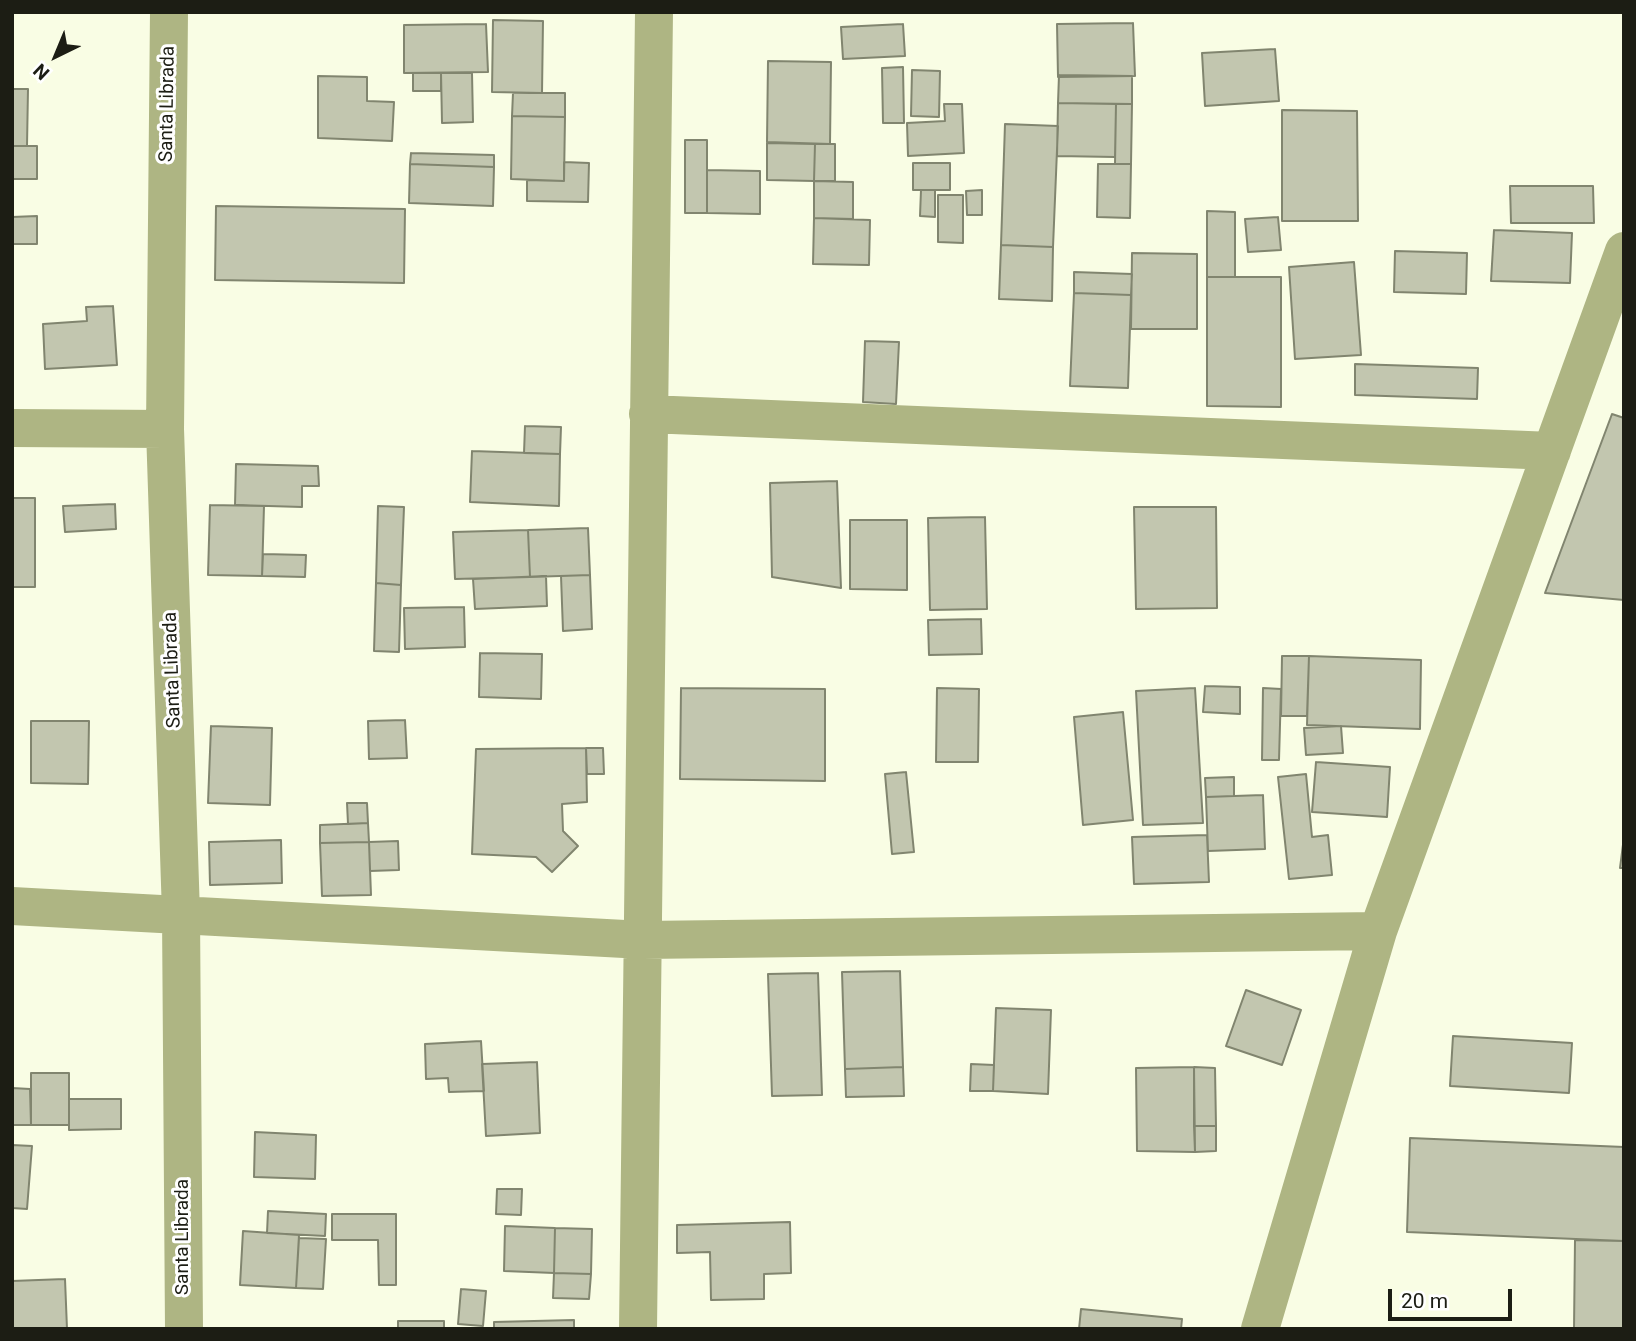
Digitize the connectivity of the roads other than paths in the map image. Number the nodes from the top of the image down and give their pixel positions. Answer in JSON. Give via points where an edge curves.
{"nodes":[{"id":1,"x":169,"y":12,"type":"edge"},
{"id":2,"x":654,"y":12,"type":"edge"},
{"id":3,"x":1624,"y":251,"type":"edge"},
{"id":4,"x":648,"y":414,"type":"junction"},
{"id":5,"x":12,"y":428,"type":"edge"},
{"id":6,"x":165,"y":429,"type":"junction"},
{"id":7,"x":1552,"y":452,"type":"junction"},
{"id":8,"x":12,"y":906,"type":"edge"},
{"id":9,"x":181,"y":914,"type":"junction"},
{"id":10,"x":1378,"y":930,"type":"junction"},
{"id":11,"x":643,"y":940,"type":"junction"},
{"id":12,"x":184,"y":1329,"type":"edge"},
{"id":13,"x":638,"y":1329,"type":"edge"},
{"id":14,"x":1259,"y":1329,"type":"edge"}],
"edges":[{"from":1,"to":6,"type":"street","name":"Santa Librada"},
{"from":2,"to":4,"type":"street"},
{"from":3,"to":7,"type":"street"},
{"from":4,"to":7,"type":"street"},
{"from":4,"to":11,"type":"street"},
{"from":5,"to":6,"type":"street"},
{"from":6,"to":9,"type":"street","name":"Santa Librada"},
{"from":7,"to":10,"type":"street"},
{"from":8,"to":9,"type":"street"},
{"from":9,"to":11,"type":"street"},
{"from":9,"to":12,"type":"street","name":"Santa Librada"},
{"from":10,"to":11,"type":"street"},
{"from":10,"to":14,"type":"street"},
{"from":11,"to":13,"type":"street"}]}
